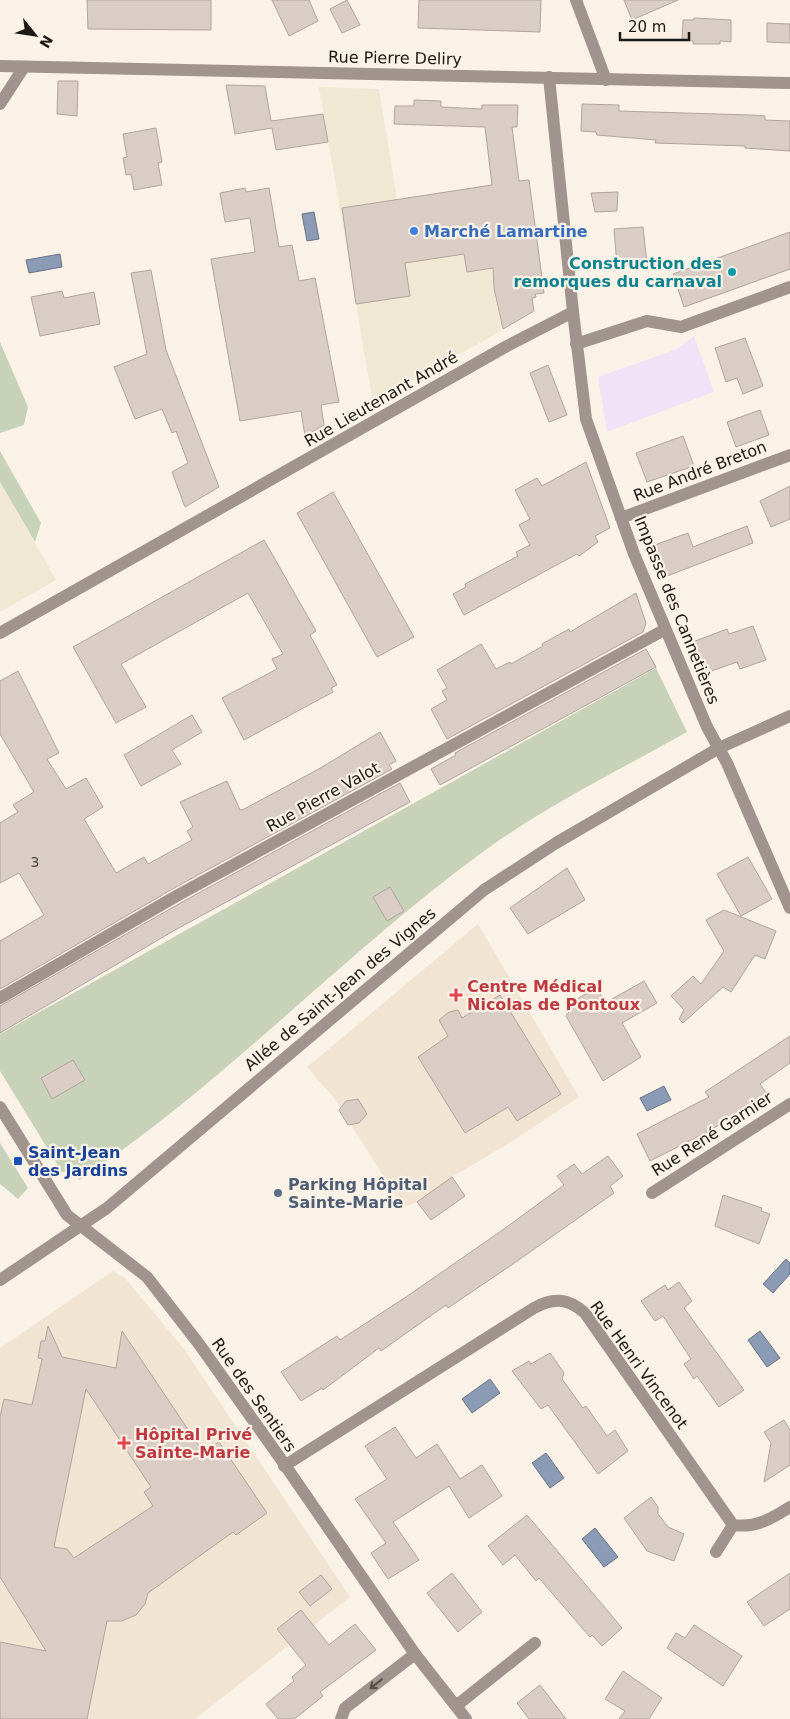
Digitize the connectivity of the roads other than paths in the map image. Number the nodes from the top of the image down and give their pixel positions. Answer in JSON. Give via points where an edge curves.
{"nodes":[{"id":1,"x":576,"y":0,"type":"edge"},
{"id":2,"x":0,"y":66,"type":"edge"},
{"id":3,"x":24,"y":67,"type":"junction"},
{"id":4,"x":549,"y":77,"type":"junction"},
{"id":5,"x":606,"y":80,"type":"junction"},
{"id":6,"x":790,"y":82,"type":"edge"},
{"id":7,"x":0,"y":104,"type":"edge"},
{"id":8,"x":790,"y":288,"type":"edge"},
{"id":9,"x":573,"y":312,"type":"junction"},
{"id":10,"x":576,"y":344,"type":"junction"},
{"id":11,"x":790,"y":455,"type":"edge"},
{"id":12,"x":622,"y":518,"type":"junction"},
{"id":13,"x":664,"y":630,"type":"junction"},
{"id":14,"x":0,"y":633,"type":"edge"},
{"id":15,"x":790,"y":716,"type":"edge"},
{"id":16,"x":719,"y":748,"type":"junction"},
{"id":17,"x":790,"y":908,"type":"edge"},
{"id":18,"x":0,"y":998,"type":"edge"},
{"id":19,"x":790,"y":1104,"type":"edge"},
{"id":20,"x":0,"y":1107,"type":"edge"},
{"id":21,"x":652,"y":1193,"type":"dead end"},
{"id":22,"x":80,"y":1226,"type":"junction"},
{"id":23,"x":0,"y":1280,"type":"edge"},
{"id":24,"x":284,"y":1466,"type":"junction"},
{"id":25,"x":790,"y":1507,"type":"edge"},
{"id":26,"x":733,"y":1525,"type":"junction"},
{"id":27,"x":716,"y":1552,"type":"dead end"},
{"id":28,"x":535,"y":1643,"type":"dead end"},
{"id":29,"x":415,"y":1654,"type":"junction"},
{"id":30,"x":456,"y":1706,"type":"junction"},
{"id":31,"x":341,"y":1719,"type":"edge"},
{"id":32,"x":466,"y":1719,"type":"edge"}],
"edges":[{"from":1,"to":5,"type":"street"},
{"from":2,"to":3,"type":"street","name":"Rue Pierre Deliry"},
{"from":3,"to":4,"type":"street","name":"Rue Pierre Deliry"},
{"from":3,"to":7,"type":"street"},
{"from":4,"to":5,"type":"street","name":"Rue Pierre Deliry"},
{"from":4,"to":9,"type":"street"},
{"from":5,"to":6,"type":"street","name":"Rue Pierre Deliry"},
{"from":8,"to":10,"type":"street","via":[[681,327],[647,321]]},
{"from":9,"to":10,"type":"street","name":"Impasse des Cannetières"},
{"from":9,"to":14,"type":"street","name":"Rue Lieutenant André","via":[[507,346]]},
{"from":10,"to":12,"type":"street","name":"Impasse des Cannetières","via":[[586,418]]},
{"from":11,"to":12,"type":"street","name":"Rue André Breton"},
{"from":12,"to":13,"type":"street","name":"Impasse des Cannetières"},
{"from":13,"to":16,"type":"street","name":"Impasse des Cannetières"},
{"from":13,"to":18,"type":"street","name":"Rue Pierre Valot","via":[[189,889]]},
{"from":15,"to":16,"type":"street","name":"Allée de Saint-Jean des Vignes"},
{"from":16,"to":17,"type":"street","name":"Impasse des Cannetières"},
{"from":16,"to":22,"type":"street","name":"Allée de Saint-Jean des Vignes","via":[[484,890],[107,1208]]},
{"from":19,"to":21,"type":"street","name":"Rue René Garnier"},
{"from":20,"to":22,"type":"street","name":"Rue des Sentiers","via":[[58,1202]]},
{"from":22,"to":23,"type":"street","name":"Allée de Saint-Jean des Vignes"},
{"from":22,"to":24,"type":"street","name":"Rue des Sentiers","via":[[152,1283]]},
{"from":24,"to":26,"type":"street","name":"Rue Henri Vincenot","via":[[544,1302],[561,1300],[574,1304],[585,1313]]},
{"from":24,"to":29,"type":"street","name":"Rue des Sentiers"},
{"from":25,"to":26,"type":"street","via":[[760,1524]]},
{"from":26,"to":27,"type":"street"},
{"from":28,"to":30,"type":"street"},
{"from":29,"to":30,"type":"street","name":"Rue des Sentiers"},
{"from":29,"to":31,"type":"street","one_way":true,"via":[[345,1708]]},
{"from":30,"to":32,"type":"street","name":"Rue des Sentiers"}]}
